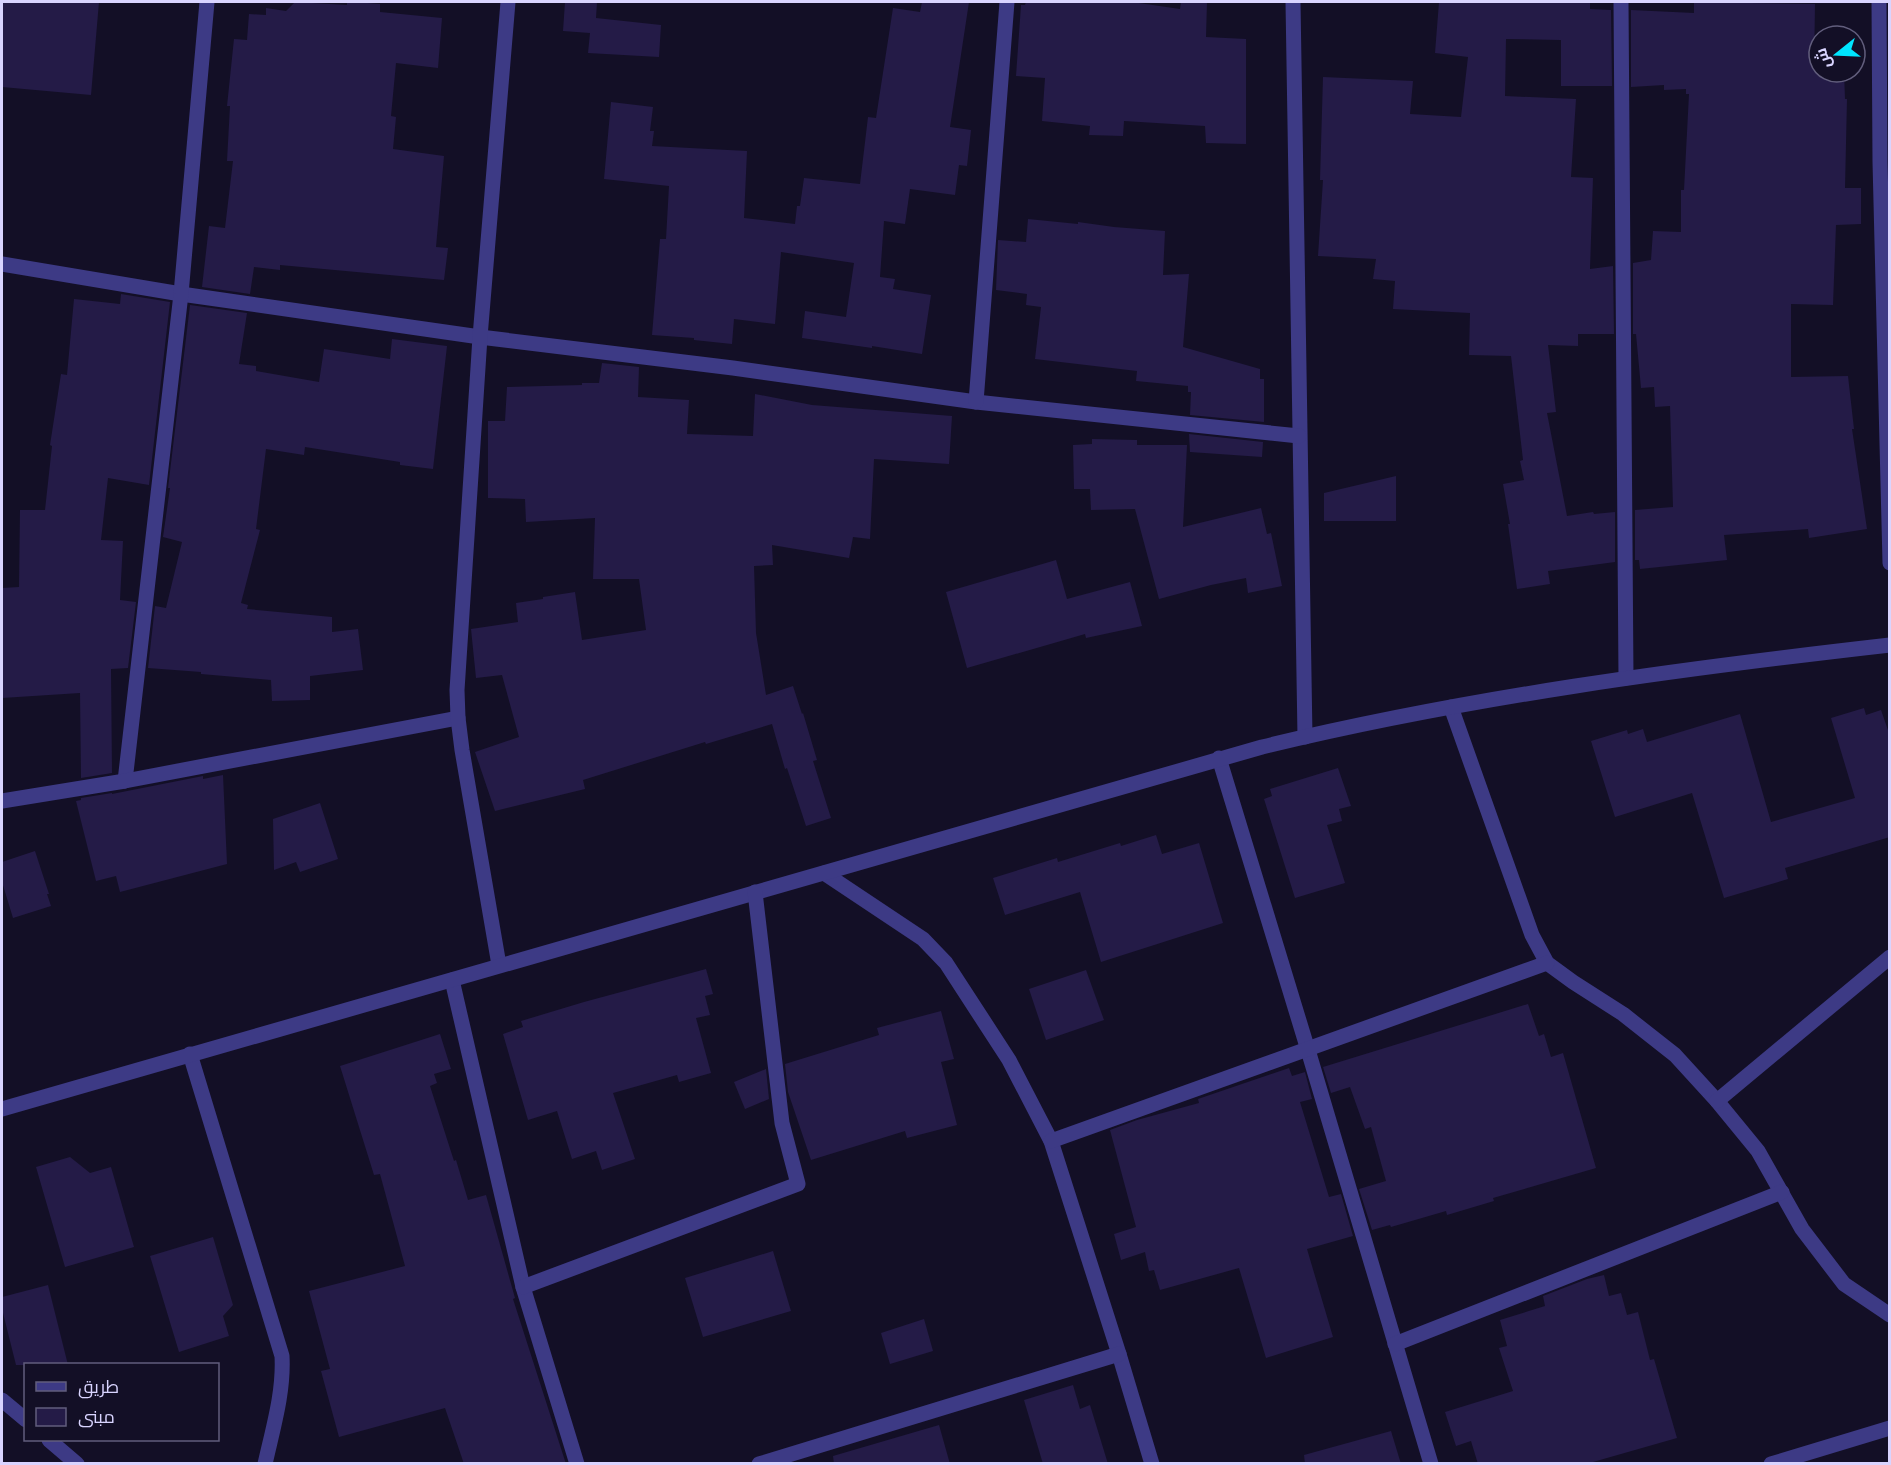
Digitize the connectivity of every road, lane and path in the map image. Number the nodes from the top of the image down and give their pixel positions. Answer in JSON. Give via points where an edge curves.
{"nodes":[{"id":1,"x":207,"y":2,"type":"edge"},
{"id":2,"x":508,"y":2,"type":"edge"},
{"id":3,"x":1007,"y":2,"type":"edge"},
{"id":4,"x":1293,"y":2,"type":"edge"},
{"id":5,"x":1621,"y":2,"type":"edge"},
{"id":6,"x":1879,"y":2,"type":"edge"},
{"id":7,"x":2,"y":264,"type":"edge"},
{"id":8,"x":181,"y":294,"type":"junction"},
{"id":9,"x":480,"y":337,"type":"junction"},
{"id":10,"x":976,"y":402,"type":"junction"},
{"id":11,"x":1299,"y":436,"type":"junction"},
{"id":12,"x":1890,"y":563,"type":"edge"},
{"id":13,"x":1890,"y":645,"type":"edge"},
{"id":14,"x":1626,"y":678,"type":"junction"},
{"id":15,"x":1451,"y":707,"type":"junction"},
{"id":16,"x":458,"y":718,"type":"junction"},
{"id":17,"x":1305,"y":737,"type":"junction"},
{"id":18,"x":1219,"y":758,"type":"junction"},
{"id":19,"x":125,"y":782,"type":"junction"},
{"id":20,"x":2,"y":801,"type":"edge"},
{"id":21,"x":824,"y":873,"type":"junction"},
{"id":22,"x":755,"y":892,"type":"junction"},
{"id":23,"x":1890,"y":957,"type":"edge"},
{"id":24,"x":1548,"y":963,"type":"junction"},
{"id":25,"x":500,"y":965,"type":"junction"},
{"id":26,"x":452,"y":980,"type":"junction"},
{"id":27,"x":1308,"y":1050,"type":"junction"},
{"id":28,"x":190,"y":1054,"type":"junction"},
{"id":29,"x":1717,"y":1101,"type":"junction"},
{"id":30,"x":2,"y":1108,"type":"edge"},
{"id":31,"x":1051,"y":1141,"type":"junction"},
{"id":32,"x":1782,"y":1192,"type":"junction"},
{"id":33,"x":523,"y":1287,"type":"junction"},
{"id":34,"x":1890,"y":1315,"type":"edge"},
{"id":35,"x":1395,"y":1344,"type":"junction"},
{"id":36,"x":1119,"y":1354,"type":"junction"},
{"id":37,"x":2,"y":1400,"type":"edge"},
{"id":38,"x":24,"y":1418,"type":"edge"},
{"id":39,"x":1890,"y":1428,"type":"edge"},
{"id":40,"x":50,"y":1441,"type":"edge"},
{"id":41,"x":77,"y":1464,"type":"edge"},
{"id":42,"x":265,"y":1464,"type":"edge"},
{"id":43,"x":578,"y":1464,"type":"edge"},
{"id":44,"x":759,"y":1464,"type":"edge"},
{"id":45,"x":1152,"y":1464,"type":"edge"},
{"id":46,"x":1431,"y":1464,"type":"edge"},
{"id":47,"x":1772,"y":1464,"type":"edge"}],
"edges":[{"from":1,"to":8,"type":"street"},
{"from":2,"to":9,"type":"street"},
{"from":3,"to":10,"type":"street"},
{"from":4,"to":11,"type":"street"},
{"from":5,"to":14,"type":"street"},
{"from":6,"to":12,"type":"street"},
{"from":7,"to":8,"type":"street"},
{"from":8,"to":9,"type":"street"},
{"from":8,"to":19,"type":"street"},
{"from":9,"to":10,"type":"street"},
{"from":9,"to":16,"type":"street"},
{"from":10,"to":11,"type":"street"},
{"from":11,"to":17,"type":"street"},
{"from":13,"to":14,"type":"street"},
{"from":14,"to":15,"type":"street"},
{"from":15,"to":17,"type":"street"},
{"from":15,"to":24,"type":"street","via":[[1532,935]]},
{"from":16,"to":19,"type":"street"},
{"from":16,"to":25,"type":"street"},
{"from":17,"to":18,"type":"street"},
{"from":18,"to":21,"type":"street"},
{"from":18,"to":27,"type":"street"},
{"from":19,"to":20,"type":"street"},
{"from":21,"to":22,"type":"street"},
{"from":21,"to":31,"type":"street","via":[[923,939],[946,963],[1008,1060]]},
{"from":22,"to":25,"type":"street"},
{"from":22,"to":33,"type":"street","via":[[782,1123],[798,1184]]},
{"from":23,"to":29,"type":"street"},
{"from":24,"to":27,"type":"street"},
{"from":24,"to":29,"type":"street","via":[[1675,1055]]},
{"from":25,"to":26,"type":"street"},
{"from":26,"to":28,"type":"street"},
{"from":26,"to":33,"type":"street"},
{"from":27,"to":31,"type":"street"},
{"from":27,"to":35,"type":"street"},
{"from":28,"to":30,"type":"street"},
{"from":28,"to":42,"type":"street","via":[[282,1356],[284,1376]]},
{"from":29,"to":32,"type":"street","via":[[1758,1151]]},
{"from":31,"to":36,"type":"street"},
{"from":32,"to":34,"type":"street","via":[[1802,1229],[1844,1284]]},
{"from":32,"to":35,"type":"street"},
{"from":33,"to":43,"type":"street"},
{"from":35,"to":46,"type":"street"},
{"from":36,"to":44,"type":"street"},
{"from":36,"to":45,"type":"street"},
{"from":37,"to":38,"type":"street"},
{"from":39,"to":47,"type":"street"},
{"from":40,"to":41,"type":"street"}]}
